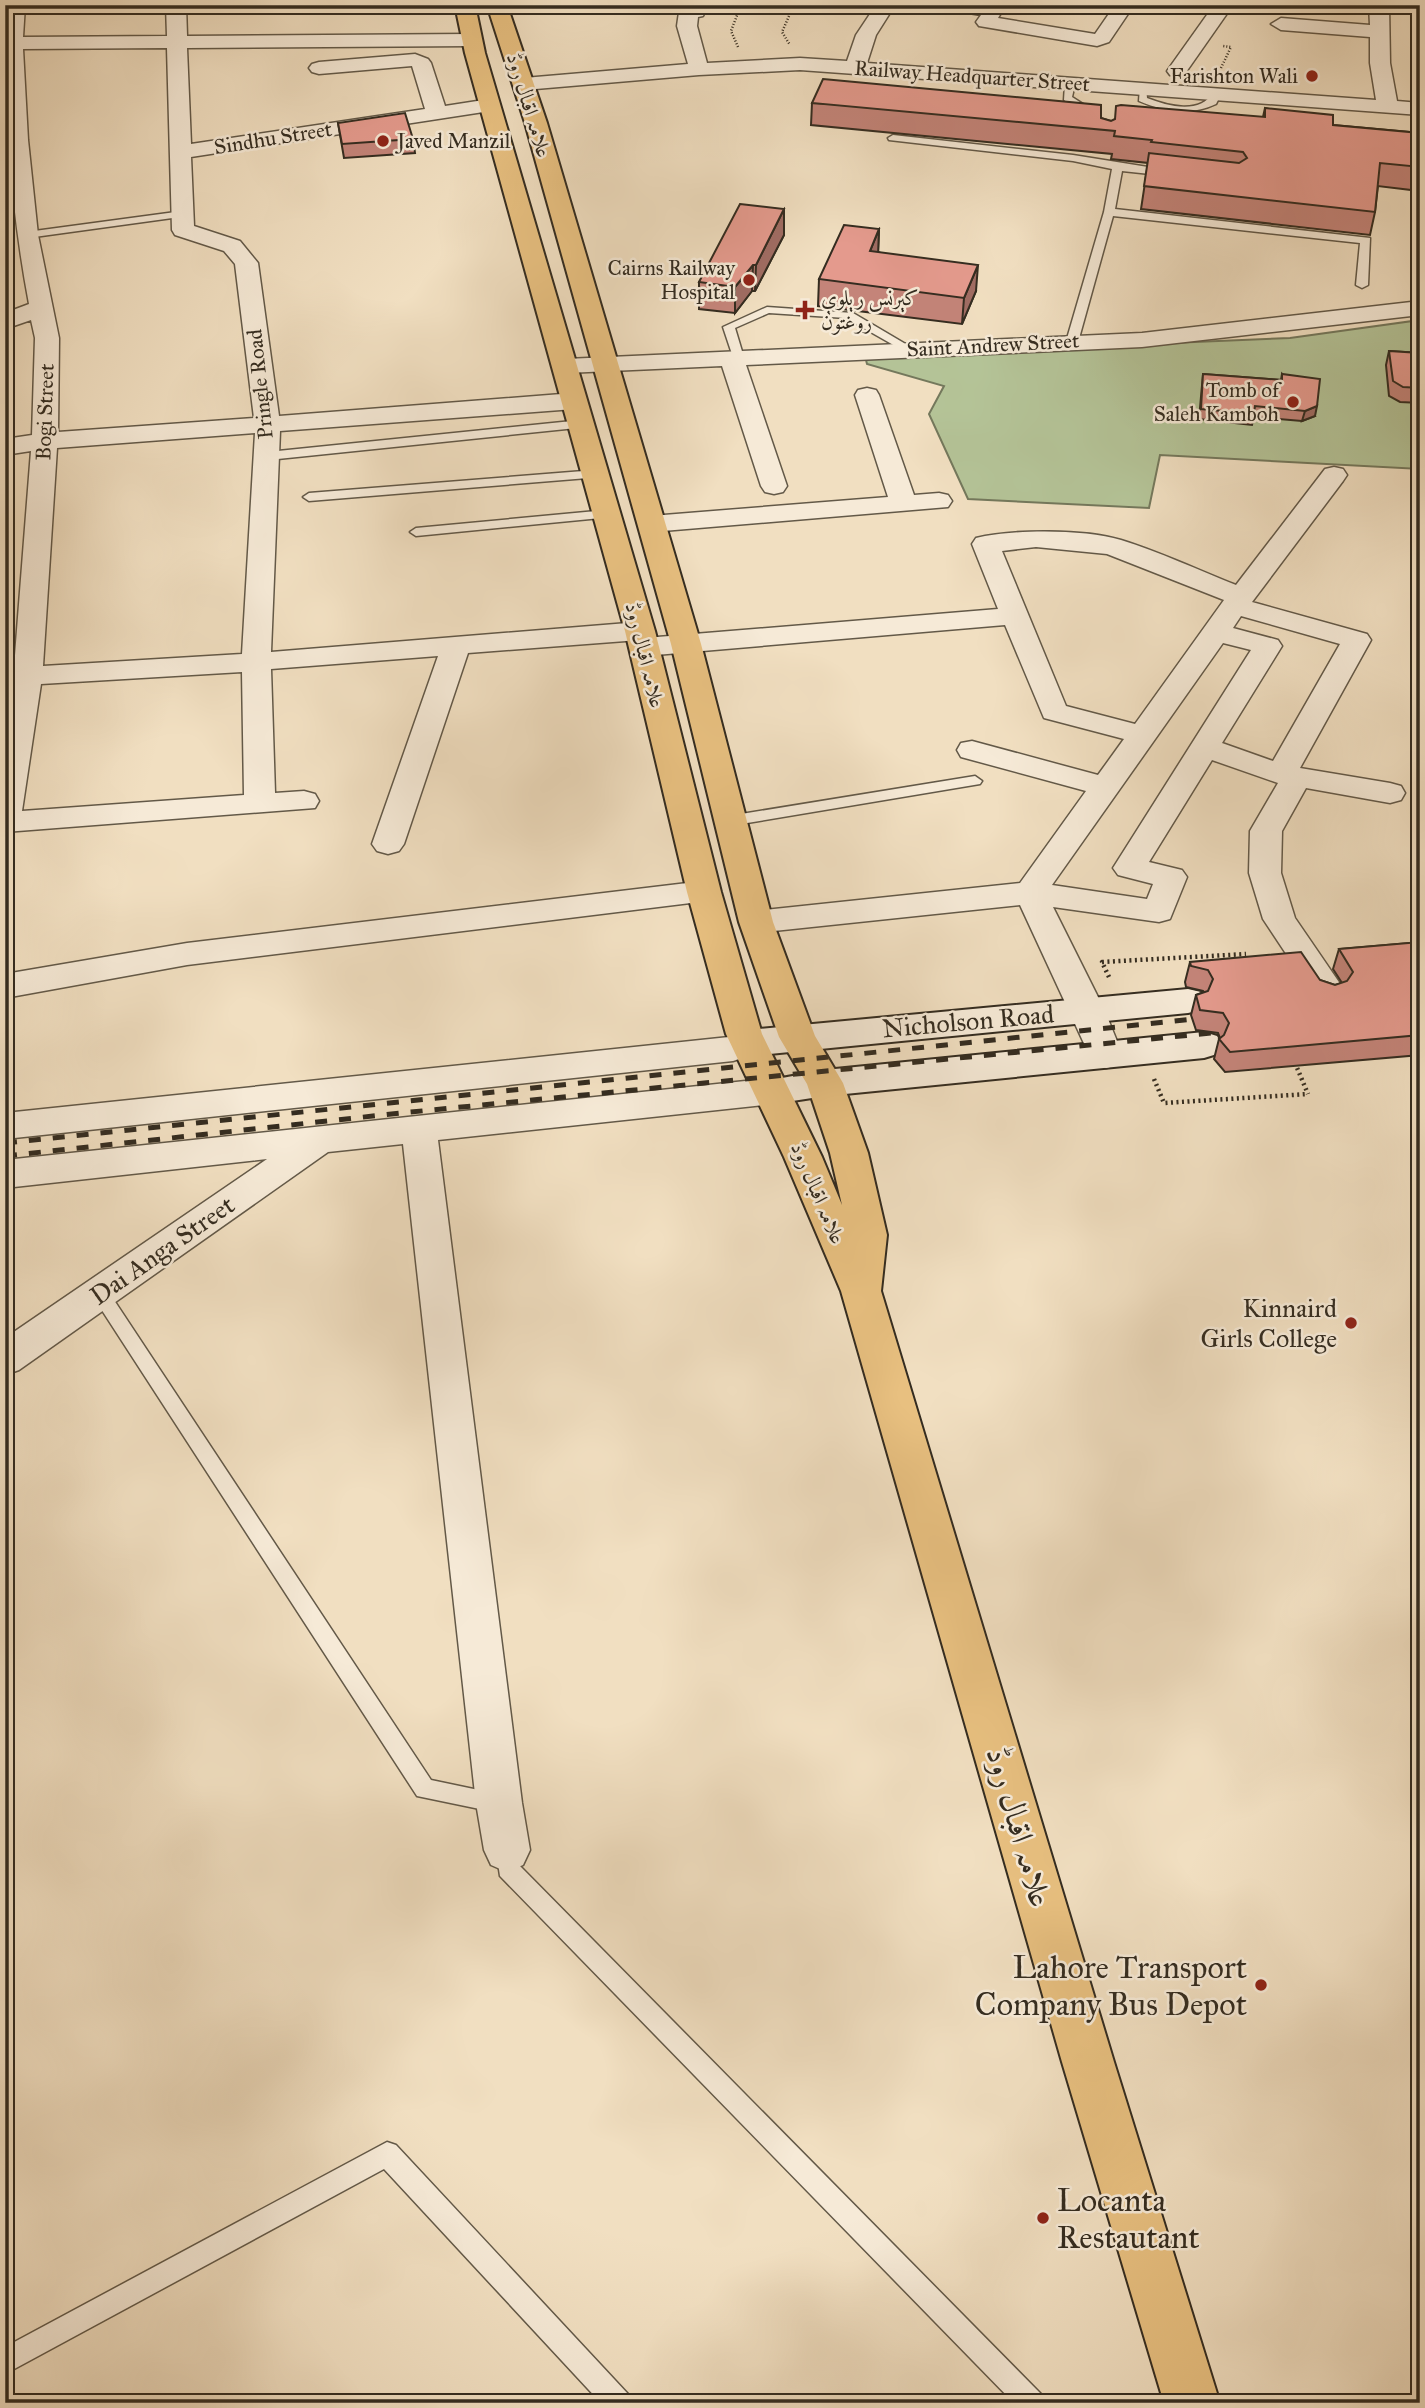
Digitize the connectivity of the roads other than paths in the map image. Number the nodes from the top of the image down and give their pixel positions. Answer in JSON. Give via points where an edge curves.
{"nodes":[{"id":1,"x":15,"y":5,"type":"edge"},
{"id":2,"x":176,"y":5,"type":"edge"},
{"id":3,"x":465,"y":5,"type":"edge"},
{"id":4,"x":497,"y":5,"type":"edge"},
{"id":5,"x":698,"y":5,"type":"edge"},
{"id":6,"x":886,"y":5,"type":"edge"},
{"id":7,"x":951,"y":5,"type":"edge"},
{"id":8,"x":1125,"y":5,"type":"edge"},
{"id":9,"x":1224,"y":5,"type":"edge"},
{"id":10,"x":1379,"y":5,"type":"edge"},
{"id":11,"x":995,"y":8,"type":"edge"},
{"id":12,"x":1280,"y":24,"type":"dead end"},
{"id":13,"x":1380,"y":32,"type":"junction"},
{"id":14,"x":178,"y":40,"type":"junction"},
{"id":15,"x":471,"y":40,"type":"junction"},
{"id":16,"x":13,"y":43,"type":"junction"},
{"id":17,"x":319,"y":68,"type":"dead end"},
{"id":18,"x":855,"y":68,"type":"junction"},
{"id":19,"x":699,"y":69,"type":"junction"},
{"id":20,"x":1177,"y":71,"type":"dead end"},
{"id":21,"x":1070,"y":84,"type":"junction"},
{"id":22,"x":524,"y":85,"type":"junction"},
{"id":23,"x":429,"y":91,"type":"junction"},
{"id":24,"x":405,"y":96,"type":"dead end"},
{"id":25,"x":490,"y":105,"type":"junction"},
{"id":26,"x":1080,"y":107,"type":"junction"},
{"id":27,"x":1388,"y":107,"type":"junction"},
{"id":28,"x":1420,"y":109,"type":"edge"},
{"id":29,"x":1062,"y":110,"type":"edge"},
{"id":30,"x":437,"y":113,"type":"junction"},
{"id":31,"x":1106,"y":121,"type":"edge"},
{"id":32,"x":893,"y":138,"type":"edge"},
{"id":33,"x":181,"y":152,"type":"junction"},
{"id":34,"x":1118,"y":167,"type":"junction"},
{"id":35,"x":1183,"y":174,"type":"edge"},
{"id":36,"x":1109,"y":212,"type":"junction"},
{"id":37,"x":183,"y":214,"type":"junction"},
{"id":38,"x":27,"y":235,"type":"junction"},
{"id":39,"x":1362,"y":285,"type":"dead end"},
{"id":40,"x":41,"y":307,"type":"junction"},
{"id":41,"x":1420,"y":308,"type":"edge"},
{"id":42,"x":5,"y":322,"type":"edge"},
{"id":43,"x":1072,"y":342,"type":"junction"},
{"id":44,"x":908,"y":349,"type":"junction"},
{"id":45,"x":734,"y":358,"type":"junction"},
{"id":46,"x":605,"y":364,"type":"junction"},
{"id":47,"x":565,"y":366,"type":"junction"},
{"id":48,"x":867,"y":396,"type":"dead end"},
{"id":49,"x":578,"y":413,"type":"junction"},
{"id":50,"x":268,"y":425,"type":"junction"},
{"id":51,"x":45,"y":441,"type":"junction"},
{"id":52,"x":5,"y":447,"type":"edge"},
{"id":53,"x":268,"y":456,"type":"junction"},
{"id":54,"x":596,"y":474,"type":"junction"},
{"id":55,"x":1334,"y":475,"type":"dead end"},
{"id":56,"x":774,"y":486,"type":"dead end"},
{"id":57,"x":309,"y":497,"type":"dead end"},
{"id":58,"x":939,"y":501,"type":"dead end"},
{"id":59,"x":904,"y":504,"type":"junction"},
{"id":60,"x":607,"y":514,"type":"junction"},
{"id":61,"x":651,"y":524,"type":"junction"},
{"id":62,"x":416,"y":532,"type":"dead end"},
{"id":63,"x":1238,"y":601,"type":"junction"},
{"id":64,"x":1015,"y":616,"type":"junction"},
{"id":65,"x":1216,"y":632,"type":"junction"},
{"id":66,"x":642,"y":639,"type":"junction"},
{"id":67,"x":686,"y":644,"type":"junction"},
{"id":68,"x":456,"y":646,"type":"junction"},
{"id":69,"x":256,"y":662,"type":"junction"},
{"id":70,"x":17,"y":675,"type":"edge"},
{"id":71,"x":1143,"y":735,"type":"junction"},
{"id":72,"x":1204,"y":747,"type":"junction"},
{"id":73,"x":972,"y":750,"type":"dead end"},
{"id":74,"x":1289,"y":775,"type":"junction"},
{"id":75,"x":975,"y":782,"type":"dead end"},
{"id":76,"x":1106,"y":787,"type":"junction"},
{"id":77,"x":1390,"y":793,"type":"dead end"},
{"id":78,"x":304,"y":801,"type":"dead end"},
{"id":79,"x":260,"y":803,"type":"junction"},
{"id":80,"x":5,"y":821,"type":"edge"},
{"id":81,"x":729,"y":821,"type":"junction"},
{"id":82,"x":388,"y":844,"type":"dead end"},
{"id":83,"x":704,"y":892,"type":"junction"},
{"id":84,"x":1030,"y":893,"type":"junction"},
{"id":85,"x":756,"y":922,"type":"junction"},
{"id":86,"x":5,"y":986,"type":"edge"},
{"id":87,"x":1328,"y":991,"type":"edge"},
{"id":88,"x":1188,"y":1001,"type":"dead end"},
{"id":89,"x":1104,"y":1008,"type":"junction"},
{"id":90,"x":797,"y":1037,"type":"junction"},
{"id":91,"x":748,"y":1043,"type":"junction"},
{"id":92,"x":1204,"y":1045,"type":"dead end"},
{"id":93,"x":1106,"y":1056,"type":"junction"},
{"id":94,"x":825,"y":1083,"type":"junction"},
{"id":95,"x":773,"y":1091,"type":"junction"},
{"id":96,"x":5,"y":1126,"type":"edge"},
{"id":97,"x":419,"y":1129,"type":"junction"},
{"id":98,"x":318,"y":1141,"type":"junction"},
{"id":99,"x":5,"y":1174,"type":"edge"},
{"id":100,"x":862,"y":1292,"type":"junction"},
{"id":101,"x":100,"y":1293,"type":"junction"},
{"id":102,"x":5,"y":1359,"type":"edge"},
{"id":103,"x":499,"y":1803,"type":"junction"},
{"id":104,"x":507,"y":1850,"type":"joint"},
{"id":105,"x":5,"y":2361,"type":"edge"},
{"id":106,"x":619,"y":2403,"type":"edge"},
{"id":107,"x":1032,"y":2403,"type":"edge"},
{"id":108,"x":1192,"y":2403,"type":"edge"}],
"edges":[{"from":1,"to":16,"type":"street","name":"Bogi Street"},
{"from":2,"to":14,"type":"street"},
{"from":3,"to":15,"type":"main road","name":"علامہ اقبال روڈ"},
{"from":4,"to":22,"type":"main road","name":"علامہ اقبال روڈ"},
{"from":5,"to":19,"type":"street","via":[[696,12],[689,12],[687,26]]},
{"from":6,"to":18,"type":"street","via":[[866,34]]},
{"from":7,"to":11,"type":"street"},
{"from":8,"to":11,"type":"street","via":[[1097,40],[985,22]]},
{"from":9,"to":20,"type":"street"},
{"from":10,"to":13,"type":"street"},
{"from":12,"to":13,"type":"street"},
{"from":13,"to":27,"type":"street","via":[[1373,56]]},
{"from":14,"to":15,"type":"street"},
{"from":14,"to":16,"type":"street"},
{"from":14,"to":33,"type":"street"},
{"from":15,"to":25,"type":"main road","name":"علامہ اقبال روڈ"},
{"from":16,"to":38,"type":"street","name":"Bogi Street"},
{"from":17,"to":23,"type":"street","via":[[415,61],[421,63]]},
{"from":18,"to":19,"type":"street","name":"Railway Headquarter Street","via":[[800,64]]},
{"from":18,"to":21,"type":"street","name":"Railway Headquarter Street"},
{"from":19,"to":22,"type":"street","name":"Railway Headquarter Street"},
{"from":21,"to":26,"type":"lane","via":[[1068,98]]},
{"from":21,"to":27,"type":"street","name":"Railway Headquarter Street"},
{"from":22,"to":46,"type":"main road","name":"علامہ اقبال روڈ"},
{"from":23,"to":24,"type":"street"},
{"from":23,"to":30,"type":"street"},
{"from":25,"to":30,"type":"street","name":"Sindhu Street"},
{"from":25,"to":47,"type":"main road","name":"علامہ اقبال روڈ"},
{"from":26,"to":29,"type":"lane"},
{"from":26,"to":31,"type":"lane"},
{"from":27,"to":28,"type":"street","name":"Railway Headquarter Street"},
{"from":30,"to":33,"type":"street","name":"Sindhu Street"},
{"from":32,"to":34,"type":"lane"},
{"from":33,"to":37,"type":"street"},
{"from":34,"to":35,"type":"lane"},
{"from":34,"to":36,"type":"lane"},
{"from":36,"to":39,"type":"lane","via":[[1366,240]]},
{"from":36,"to":43,"type":"lane"},
{"from":37,"to":38,"type":"lane"},
{"from":37,"to":50,"type":"street","name":"Pringle Road","via":[[183,230],[232,246],[246,262]]},
{"from":38,"to":40,"type":"street","name":"Bogi Street"},
{"from":40,"to":42,"type":"street"},
{"from":40,"to":51,"type":"street","name":"Bogi Street","via":[[47,338]]},
{"from":41,"to":43,"type":"street","name":"Saint Andrew Street","via":[[1142,340]]},
{"from":43,"to":44,"type":"street","name":"Saint Andrew Street"},
{"from":44,"to":45,"type":"street","name":"Saint Andrew Street"},
{"from":44,"to":45,"type":"lane","via":[[853,316],[767,310],[729,327]]},
{"from":45,"to":46,"type":"street","name":"Saint Andrew Street"},
{"from":45,"to":56,"type":"street"},
{"from":46,"to":47,"type":"street","name":"Saint Andrew Street"},
{"from":46,"to":61,"type":"main road","name":"علامہ اقبال روڈ"},
{"from":47,"to":49,"type":"main road","name":"علامہ اقبال روڈ"},
{"from":48,"to":59,"type":"street"},
{"from":49,"to":50,"type":"street"},
{"from":49,"to":53,"type":"lane"},
{"from":49,"to":54,"type":"main road","name":"علامہ اقبال روڈ"},
{"from":50,"to":51,"type":"street"},
{"from":50,"to":53,"type":"street","name":"Pringle Road"},
{"from":51,"to":52,"type":"street"},
{"from":51,"to":70,"type":"street","name":"Bogi Street"},
{"from":53,"to":69,"type":"street","name":"Pringle Road"},
{"from":54,"to":57,"type":"lane"},
{"from":54,"to":60,"type":"main road","name":"علامہ اقبال روڈ"},
{"from":55,"to":63,"type":"street"},
{"from":58,"to":59,"type":"street"},
{"from":59,"to":61,"type":"street"},
{"from":60,"to":62,"type":"lane"},
{"from":60,"to":66,"type":"main road","name":"علامہ اقبال روڈ"},
{"from":61,"to":67,"type":"main road","name":"علامہ اقبال روڈ"},
{"from":63,"to":64,"type":"street","via":[[1112,545],[1036,539],[986,544]]},
{"from":63,"to":65,"type":"street"},
{"from":63,"to":74,"type":"street","via":[[1357,640]]},
{"from":64,"to":67,"type":"street"},
{"from":64,"to":71,"type":"street","via":[[1054,712]]},
{"from":65,"to":71,"type":"street"},
{"from":65,"to":72,"type":"street","via":[[1268,646]]},
{"from":66,"to":67,"type":"street"},
{"from":66,"to":68,"type":"street"},
{"from":66,"to":83,"type":"main road","name":"علامہ اقبال روڈ"},
{"from":67,"to":81,"type":"main road","name":"علامہ اقبال روڈ"},
{"from":68,"to":69,"type":"street"},
{"from":68,"to":82,"type":"street"},
{"from":69,"to":70,"type":"street"},
{"from":69,"to":79,"type":"street","name":"Pringle Road"},
{"from":70,"to":80,"type":"street","name":"Bogi Street"},
{"from":71,"to":76,"type":"street"},
{"from":72,"to":74,"type":"street"},
{"from":72,"to":84,"type":"street","via":[[1129,867],[1171,877],[1159,911]]},
{"from":73,"to":76,"type":"street"},
{"from":74,"to":77,"type":"street"},
{"from":74,"to":87,"type":"street","via":[[1266,831],[1265,873],[1279,919]]},
{"from":75,"to":81,"type":"lane"},
{"from":76,"to":84,"type":"street"},
{"from":78,"to":79,"type":"street"},
{"from":79,"to":80,"type":"street"},
{"from":81,"to":85,"type":"main road","name":"علامہ اقبال روڈ"},
{"from":83,"to":86,"type":"street","via":[[187,954]]},
{"from":83,"to":91,"type":"main road","name":"علامہ اقبال روڈ"},
{"from":84,"to":85,"type":"street"},
{"from":84,"to":89,"type":"street"},
{"from":85,"to":90,"type":"main road","name":"علامہ اقبال روڈ"},
{"from":88,"to":89,"type":"main road","name":"Nicholson Road"},
{"from":89,"to":90,"type":"main road","name":"Nicholson Road"},
{"from":89,"to":93,"type":"street"},
{"from":90,"to":91,"type":"main road","name":"Nicholson Road"},
{"from":90,"to":94,"type":"main road","name":"علامہ اقبال روڈ"},
{"from":91,"to":95,"type":"main road","name":"علامہ اقبال روڈ"},
{"from":91,"to":96,"type":"street","via":[[720,1050]]},
{"from":92,"to":93,"type":"main road","name":"Nicholson Road"},
{"from":93,"to":94,"type":"main road","name":"Nicholson Road"},
{"from":94,"to":95,"type":"main road","name":"Nicholson Road"},
{"from":94,"to":100,"type":"main road","name":"علامہ اقبال روڈ","via":[[849,1153],[868,1235]]},
{"from":95,"to":97,"type":"street"},
{"from":95,"to":100,"type":"main road","name":"علامہ اقبال روڈ"},
{"from":97,"to":98,"type":"street"},
{"from":97,"to":103,"type":"street"},
{"from":98,"to":99,"type":"street"},
{"from":98,"to":101,"type":"street","name":"Dai Anga Street"},
{"from":100,"to":108,"type":"main road","name":"علامہ اقبال روڈ"},
{"from":101,"to":102,"type":"street","name":"Dai Anga Street"},
{"from":101,"to":103,"type":"lane","via":[[425,1789]]},
{"from":103,"to":104,"type":"street"},
{"from":104,"to":107,"type":"lane","via":[[508,1868]]},
{"from":105,"to":106,"type":"lane","via":[[387,2154]]}]}
